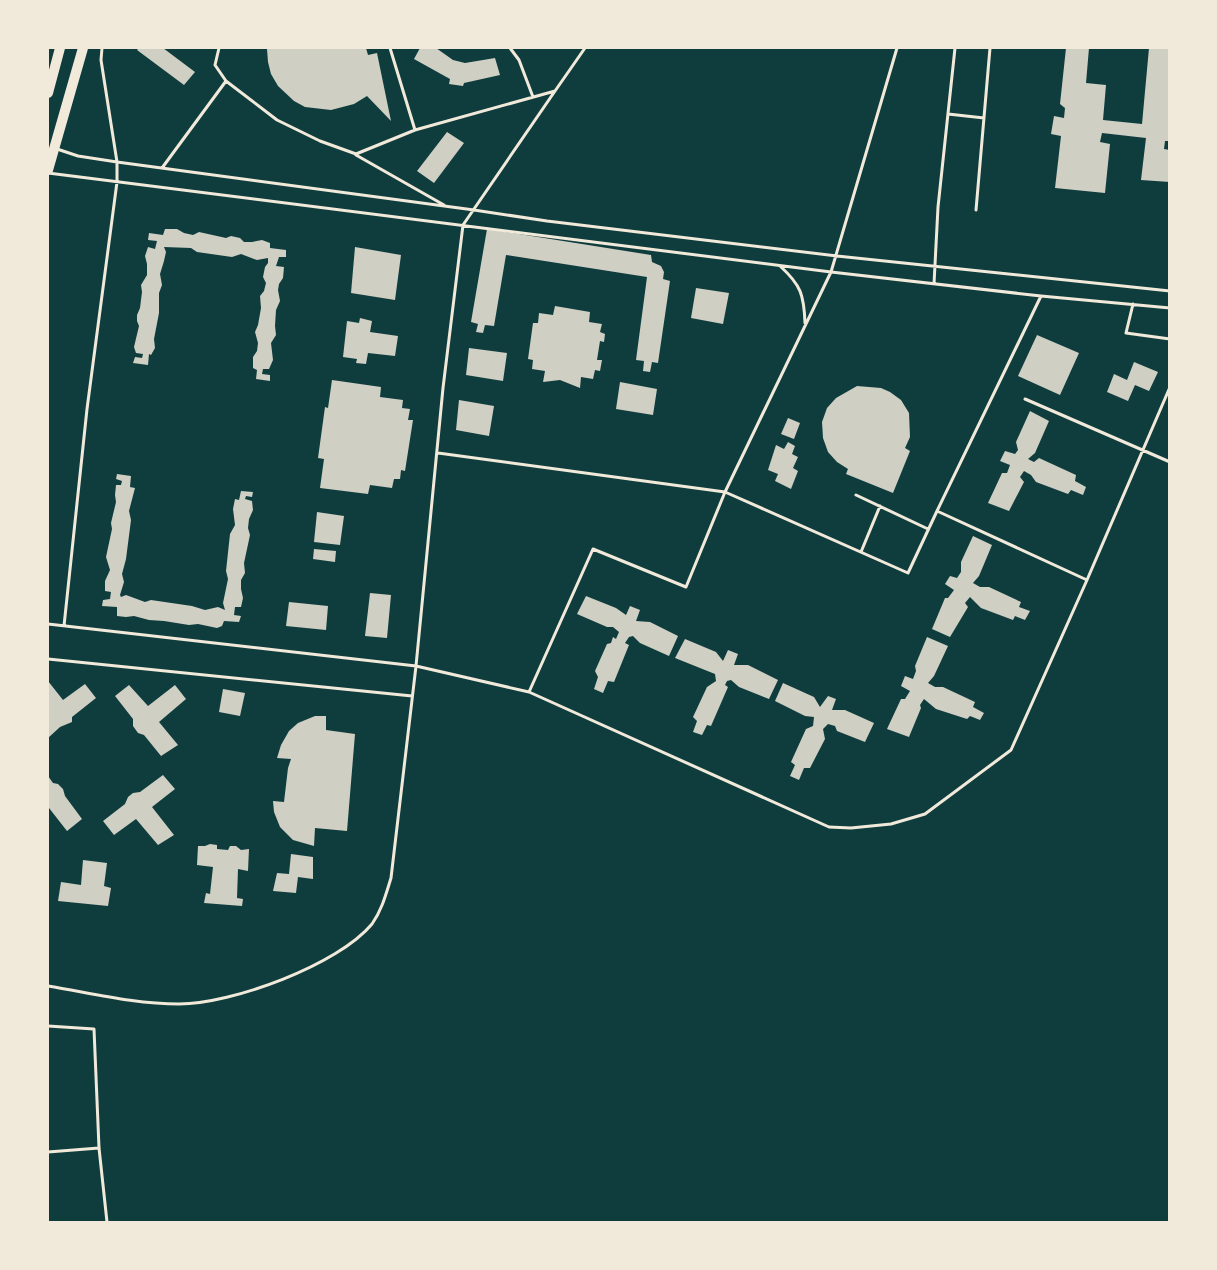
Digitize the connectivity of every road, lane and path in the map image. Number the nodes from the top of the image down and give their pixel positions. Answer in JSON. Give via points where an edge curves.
{"nodes":[{"id":1,"x":60,"y":48,"type":"edge"},
{"id":2,"x":84,"y":48,"type":"edge"},
{"id":3,"x":102,"y":48,"type":"edge"},
{"id":4,"x":219,"y":48,"type":"edge"},
{"id":5,"x":390,"y":48,"type":"edge"},
{"id":6,"x":510,"y":48,"type":"edge"},
{"id":7,"x":585,"y":48,"type":"edge"},
{"id":8,"x":897,"y":48,"type":"edge"},
{"id":9,"x":955,"y":48,"type":"edge"},
{"id":10,"x":990,"y":48,"type":"edge"},
{"id":11,"x":226,"y":81,"type":"junction"},
{"id":12,"x":555,"y":91,"type":"junction"},
{"id":13,"x":48,"y":93,"type":"edge"},
{"id":14,"x":533,"y":97,"type":"junction"},
{"id":15,"x":948,"y":114,"type":"junction"},
{"id":16,"x":984,"y":118,"type":"junction"},
{"id":17,"x":416,"y":130,"type":"junction"},
{"id":18,"x":54,"y":148,"type":"junction"},
{"id":19,"x":356,"y":154,"type":"junction"},
{"id":20,"x":117,"y":162,"type":"junction"},
{"id":21,"x":162,"y":168,"type":"junction"},
{"id":22,"x":48,"y":171,"type":"edge"},
{"id":23,"x":117,"y":182,"type":"junction"},
{"id":24,"x":446,"y":206,"type":"junction"},
{"id":25,"x":474,"y":210,"type":"junction"},
{"id":26,"x":976,"y":210,"type":"dead end"},
{"id":27,"x":463,"y":225,"type":"junction"},
{"id":28,"x":836,"y":256,"type":"junction"},
{"id":29,"x":779,"y":266,"type":"junction"},
{"id":30,"x":936,"y":266,"type":"junction"},
{"id":31,"x":831,"y":272,"type":"junction"},
{"id":32,"x":934,"y":284,"type":"junction"},
{"id":33,"x":1170,"y":291,"type":"edge"},
{"id":34,"x":1040,"y":296,"type":"junction"},
{"id":35,"x":1133,"y":304,"type":"junction"},
{"id":36,"x":1170,"y":308,"type":"edge"},
{"id":37,"x":806,"y":324,"type":"junction"},
{"id":38,"x":1170,"y":339,"type":"edge"},
{"id":39,"x":1170,"y":387,"type":"edge"},
{"id":40,"x":1024,"y":399,"type":"dead end"},
{"id":41,"x":1142,"y":450,"type":"junction"},
{"id":42,"x":438,"y":453,"type":"junction"},
{"id":43,"x":1170,"y":462,"type":"edge"},
{"id":44,"x":725,"y":492,"type":"junction"},
{"id":45,"x":856,"y":495,"type":"dead end"},
{"id":46,"x":880,"y":506,"type":"junction"},
{"id":47,"x":937,"y":511,"type":"junction"},
{"id":48,"x":928,"y":529,"type":"junction"},
{"id":49,"x":861,"y":552,"type":"junction"},
{"id":50,"x":1087,"y":580,"type":"junction"},
{"id":51,"x":48,"y":624,"type":"edge"},
{"id":52,"x":64,"y":626,"type":"junction"},
{"id":53,"x":48,"y":659,"type":"edge"},
{"id":54,"x":416,"y":666,"type":"junction"},
{"id":55,"x":529,"y":692,"type":"junction"},
{"id":56,"x":412,"y":696,"type":"junction"},
{"id":57,"x":48,"y":986,"type":"edge"},
{"id":58,"x":48,"y":1026,"type":"edge"},
{"id":59,"x":100,"y":1148,"type":"junction"},
{"id":60,"x":48,"y":1152,"type":"edge"},
{"id":61,"x":107,"y":1222,"type":"edge"}],
"edges":[{"from":1,"to":13,"type":"highway"},
{"from":2,"to":18,"type":"highway"},
{"from":3,"to":20,"type":"lane","via":[[101,60]]},
{"from":4,"to":11,"type":"lane","via":[[215,65]]},
{"from":5,"to":17,"type":"lane"},
{"from":6,"to":14,"type":"lane","via":[[519,60]]},
{"from":7,"to":12,"type":"lane"},
{"from":8,"to":28,"type":"lane"},
{"from":9,"to":15,"type":"lane"},
{"from":10,"to":16,"type":"lane"},
{"from":11,"to":19,"type":"lane","via":[[277,120]]},
{"from":11,"to":21,"type":"lane"},
{"from":12,"to":14,"type":"lane"},
{"from":12,"to":25,"type":"lane"},
{"from":14,"to":17,"type":"lane"},
{"from":15,"to":16,"type":"lane"},
{"from":15,"to":30,"type":"lane","via":[[938,206]]},
{"from":16,"to":26,"type":"lane"},
{"from":17,"to":19,"type":"lane"},
{"from":18,"to":20,"type":"lane","via":[[78,156]]},
{"from":18,"to":22,"type":"highway"},
{"from":19,"to":24,"type":"lane"},
{"from":20,"to":21,"type":"lane"},
{"from":20,"to":23,"type":"lane"},
{"from":21,"to":24,"type":"lane"},
{"from":22,"to":23,"type":"lane"},
{"from":23,"to":27,"type":"lane"},
{"from":23,"to":52,"type":"lane","via":[[87,409]]},
{"from":24,"to":25,"type":"lane"},
{"from":25,"to":27,"type":"lane"},
{"from":25,"to":28,"type":"lane"},
{"from":27,"to":29,"type":"lane"},
{"from":27,"to":42,"type":"lane"},
{"from":28,"to":30,"type":"lane"},
{"from":28,"to":31,"type":"lane"},
{"from":29,"to":31,"type":"lane"},
{"from":29,"to":37,"type":"lane","via":[[801,289]]},
{"from":30,"to":32,"type":"lane"},
{"from":30,"to":33,"type":"lane"},
{"from":31,"to":32,"type":"lane"},
{"from":31,"to":37,"type":"lane"},
{"from":32,"to":34,"type":"lane"},
{"from":34,"to":35,"type":"lane"},
{"from":34,"to":47,"type":"lane"},
{"from":35,"to":36,"type":"lane"},
{"from":35,"to":38,"type":"lane","via":[[1126,333]]},
{"from":37,"to":44,"type":"lane"},
{"from":39,"to":41,"type":"lane"},
{"from":40,"to":41,"type":"lane"},
{"from":41,"to":43,"type":"lane"},
{"from":41,"to":50,"type":"lane"},
{"from":42,"to":44,"type":"lane"},
{"from":42,"to":54,"type":"lane"},
{"from":44,"to":49,"type":"lane"},
{"from":44,"to":55,"type":"lane","via":[[686,587],[593,549]]},
{"from":45,"to":46,"type":"lane"},
{"from":46,"to":48,"type":"lane"},
{"from":46,"to":49,"type":"lane"},
{"from":47,"to":48,"type":"lane"},
{"from":47,"to":50,"type":"lane"},
{"from":48,"to":49,"type":"lane","via":[[908,573]]},
{"from":50,"to":55,"type":"lane","via":[[1011,750],[925,814],[891,824],[829,827]]},
{"from":51,"to":52,"type":"lane"},
{"from":52,"to":54,"type":"lane"},
{"from":53,"to":56,"type":"lane"},
{"from":54,"to":55,"type":"lane"},
{"from":54,"to":56,"type":"lane"},
{"from":56,"to":57,"type":"lane","via":[[391,878],[383,904],[362,934],[330,957],[296,973],[235,996],[209,1002],[137,1001]]},
{"from":58,"to":59,"type":"lane","via":[[94,1030]]},
{"from":59,"to":60,"type":"lane"},
{"from":59,"to":61,"type":"lane"}]}
